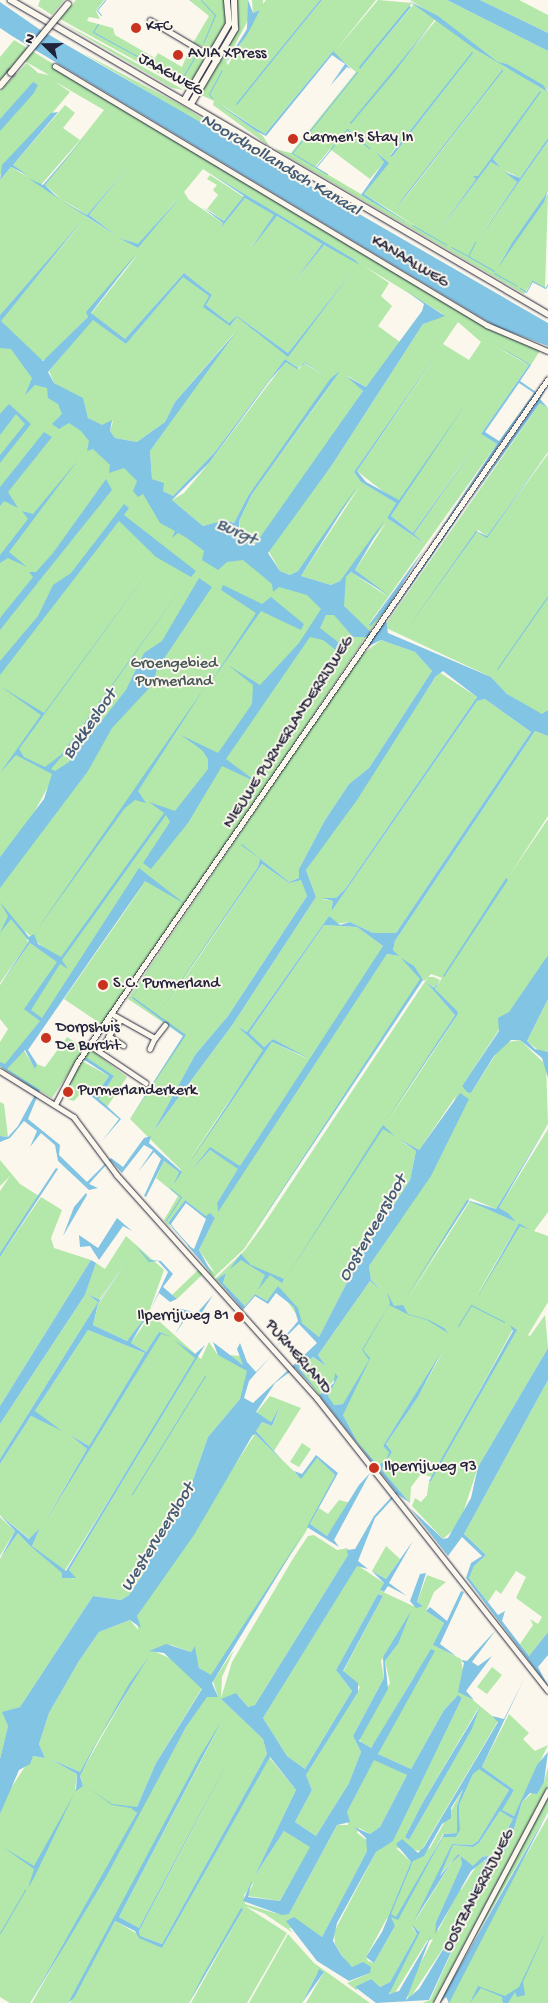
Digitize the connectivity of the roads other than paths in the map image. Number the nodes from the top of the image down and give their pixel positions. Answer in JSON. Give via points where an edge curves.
{"nodes":[{"id":1,"x":11,"y":0,"type":"edge"},
{"id":2,"x":227,"y":0,"type":"edge"},
{"id":3,"x":234,"y":0,"type":"edge"},
{"id":4,"x":70,"y":2,"type":"edge"},
{"id":5,"x":150,"y":20,"type":"dead end"},
{"id":6,"x":210,"y":57,"type":"junction"},
{"id":7,"x":217,"y":60,"type":"junction"},
{"id":8,"x":55,"y":66,"type":"dead end"},
{"id":9,"x":0,"y":86,"type":"edge"},
{"id":10,"x":184,"y":101,"type":"junction"},
{"id":11,"x":191,"y":104,"type":"junction"},
{"id":12,"x":548,"y":314,"type":"edge"},
{"id":13,"x":548,"y":351,"type":"edge"},
{"id":14,"x":548,"y":379,"type":"edge"},
{"id":15,"x":114,"y":1015,"type":"junction"},
{"id":16,"x":121,"y":1020,"type":"junction"},
{"id":17,"x":165,"y":1025,"type":"dead end"},
{"id":18,"x":109,"y":1036,"type":"junction"},
{"id":19,"x":156,"y":1038,"type":"junction"},
{"id":20,"x":123,"y":1045,"type":"dead end"},
{"id":21,"x":91,"y":1046,"type":"junction"},
{"id":22,"x":150,"y":1050,"type":"dead end"},
{"id":23,"x":99,"y":1051,"type":"junction"},
{"id":24,"x":0,"y":1071,"type":"edge"},
{"id":25,"x":146,"y":1083,"type":"dead end"},
{"id":26,"x":56,"y":1103,"type":"junction"},
{"id":27,"x":548,"y":1691,"type":"edge"},
{"id":28,"x":548,"y":1791,"type":"edge"},
{"id":29,"x":436,"y":2003,"type":"edge"}],
"edges":[{"from":1,"to":10,"type":"main road","name":"JAAGWEG"},
{"from":2,"to":6,"type":"main road","via":[[229,24]]},
{"from":3,"to":7,"type":"main road","via":[[235,29]]},
{"from":4,"to":9,"type":"main road","bridge":true},
{"from":5,"to":6,"type":"street"},
{"from":6,"to":7,"type":"street"},
{"from":6,"to":10,"type":"main road"},
{"from":7,"to":11,"type":"main road"},
{"from":8,"to":13,"type":"street","name":"KANAALWEG","via":[[471,316]]},
{"from":10,"to":11,"type":"main road","name":"JAAGWEG"},
{"from":11,"to":12,"type":"main road","name":"JAAGWEG"},
{"from":14,"to":15,"type":"street","name":"NIEUWE PURMERLANDERRIJWEG","via":[[368,637]]},
{"from":15,"to":16,"type":"street"},
{"from":15,"to":21,"type":"street","name":"NIEUWE PURMERLANDERRIJWEG"},
{"from":16,"to":18,"type":"street"},
{"from":16,"to":19,"type":"street"},
{"from":17,"to":19,"type":"street"},
{"from":18,"to":20,"type":"street"},
{"from":18,"to":23,"type":"street"},
{"from":19,"to":22,"type":"street"},
{"from":21,"to":23,"type":"street"},
{"from":21,"to":26,"type":"street","name":"NIEUWE PURMERLANDERRIJWEG"},
{"from":23,"to":25,"type":"street"},
{"from":24,"to":26,"type":"street","name":"PURMERLAND"},
{"from":26,"to":27,"type":"street","name":"PURMERLAND","via":[[74,1117],[107,1162],[291,1369],[395,1494]]},
{"from":28,"to":29,"type":"street","name":"OOSTZANERRIJWEG"}]}
